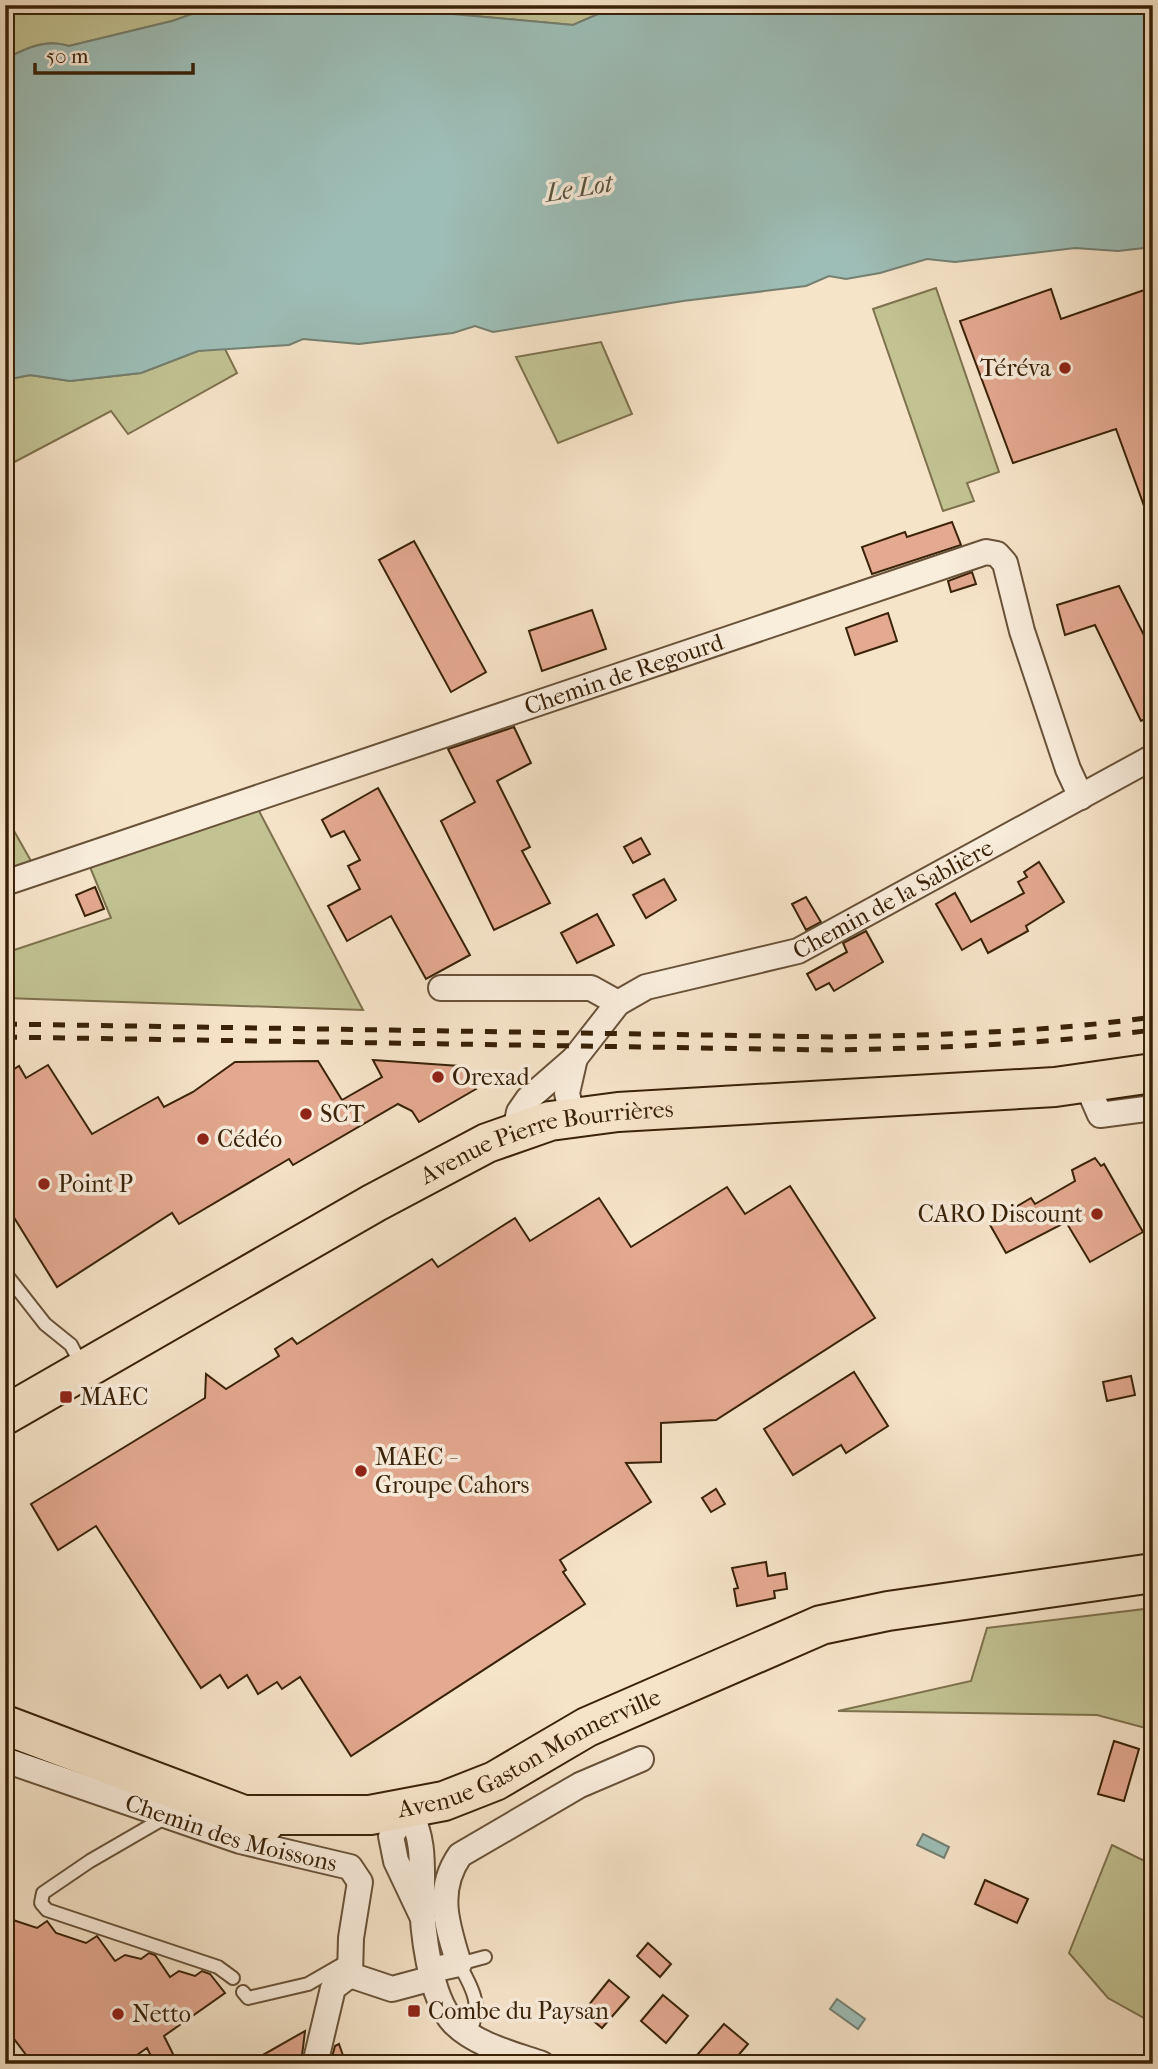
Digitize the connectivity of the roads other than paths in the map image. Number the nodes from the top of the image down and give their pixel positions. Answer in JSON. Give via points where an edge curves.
{"nodes":[{"id":1,"x":1153,"y":757,"type":"edge"},
{"id":2,"x":1081,"y":797,"type":"junction"},
{"id":3,"x":5,"y":883,"type":"edge"},
{"id":4,"x":441,"y":988,"type":"dead end"},
{"id":5,"x":618,"y":1003,"type":"junction"},
{"id":6,"x":575,"y":1058,"type":"junction"},
{"id":7,"x":1153,"y":1073,"type":"edge"},
{"id":8,"x":1086,"y":1083,"type":"junction"},
{"id":9,"x":1153,"y":1108,"type":"edge"},
{"id":10,"x":572,"y":1116,"type":"junction"},
{"id":11,"x":515,"y":1131,"type":"junction"},
{"id":12,"x":5,"y":1273,"type":"edge"},
{"id":13,"x":83,"y":1370,"type":"junction"},
{"id":14,"x":5,"y":1415,"type":"edge"},
{"id":15,"x":1153,"y":1573,"type":"edge"},
{"id":16,"x":5,"y":1725,"type":"edge"},
{"id":17,"x":640,"y":1759,"type":"dead end"},
{"id":18,"x":5,"y":1760,"type":"edge"},
{"id":19,"x":166,"y":1817,"type":"junction"},
{"id":20,"x":407,"y":1826,"type":"junction"},
{"id":21,"x":485,"y":1957,"type":"dead end"},
{"id":22,"x":459,"y":1964,"type":"junction"},
{"id":23,"x":349,"y":1968,"type":"junction"},
{"id":24,"x":432,"y":1974,"type":"junction"},
{"id":25,"x":233,"y":1978,"type":"dead end"},
{"id":26,"x":243,"y":1992,"type":"dead end"},
{"id":27,"x":469,"y":2034,"type":"junction"},
{"id":28,"x":315,"y":2064,"type":"edge"},
{"id":29,"x":542,"y":2064,"type":"edge"}],
"edges":[{"from":1,"to":2,"type":"street","name":"Chemin de la Sablière"},
{"from":2,"to":3,"type":"street","name":"Chemin de Regourd","via":[[1022,631],[1005,563],[997,554],[986,552]]},
{"from":2,"to":5,"type":"street","name":"Chemin de la Sablière","via":[[798,951],[646,987]]},
{"from":4,"to":5,"type":"street","via":[[591,988]]},
{"from":5,"to":6,"type":"street","name":"Chemin de la Sablière"},
{"from":6,"to":10,"type":"street","name":"Chemin de la Sablière","via":[[567,1093]]},
{"from":6,"to":11,"type":"street","name":"Chemin de la Sablière","via":[[528,1099]]},
{"from":7,"to":8,"type":"main road","name":"Avenue Pierre Bourrières"},
{"from":8,"to":9,"type":"street","via":[[1100,1115]]},
{"from":8,"to":10,"type":"main road","name":"Avenue Pierre Bourrières"},
{"from":10,"to":11,"type":"main road","name":"Avenue Pierre Bourrières"},
{"from":11,"to":13,"type":"main road","name":"Avenue Pierre Bourrières","via":[[373,1203]]},
{"from":12,"to":13,"type":"lane","via":[[45,1324],[71,1345]]},
{"from":13,"to":14,"type":"main road","name":"Avenue Pierre Bourrières"},
{"from":15,"to":20,"type":"main road","name":"Avenue Gaston Monnerville","via":[[821,1625],[656,1698],[607,1737],[509,1799],[454,1822]]},
{"from":16,"to":20,"type":"main road","name":"Avenue Gaston Monnerville","via":[[302,1834],[368,1839]]},
{"from":17,"to":22,"type":"street","via":[[580,1784],[460,1855],[448,1873],[444,1900]]},
{"from":18,"to":19,"type":"street","name":"Chemin des Moissons"},
{"from":19,"to":23,"type":"street","name":"Chemin des Moissons","via":[[240,1841],[350,1867],[360,1882]]},
{"from":19,"to":25,"type":"lane","via":[[43,1893],[41,1903],[47,1910],[218,1967]]},
{"from":20,"to":24,"type":"street","via":[[396,1861],[422,1916]]},
{"from":21,"to":22,"type":"lane"},
{"from":22,"to":24,"type":"street"},
{"from":22,"to":27,"type":"lane","via":[[478,2009]]},
{"from":23,"to":24,"type":"street","via":[[392,1989]]},
{"from":23,"to":26,"type":"lane","via":[[248,1998]]},
{"from":23,"to":28,"type":"street","via":[[333,1988]]},
{"from":24,"to":27,"type":"street","via":[[446,2013]]},
{"from":27,"to":29,"type":"street"}]}
